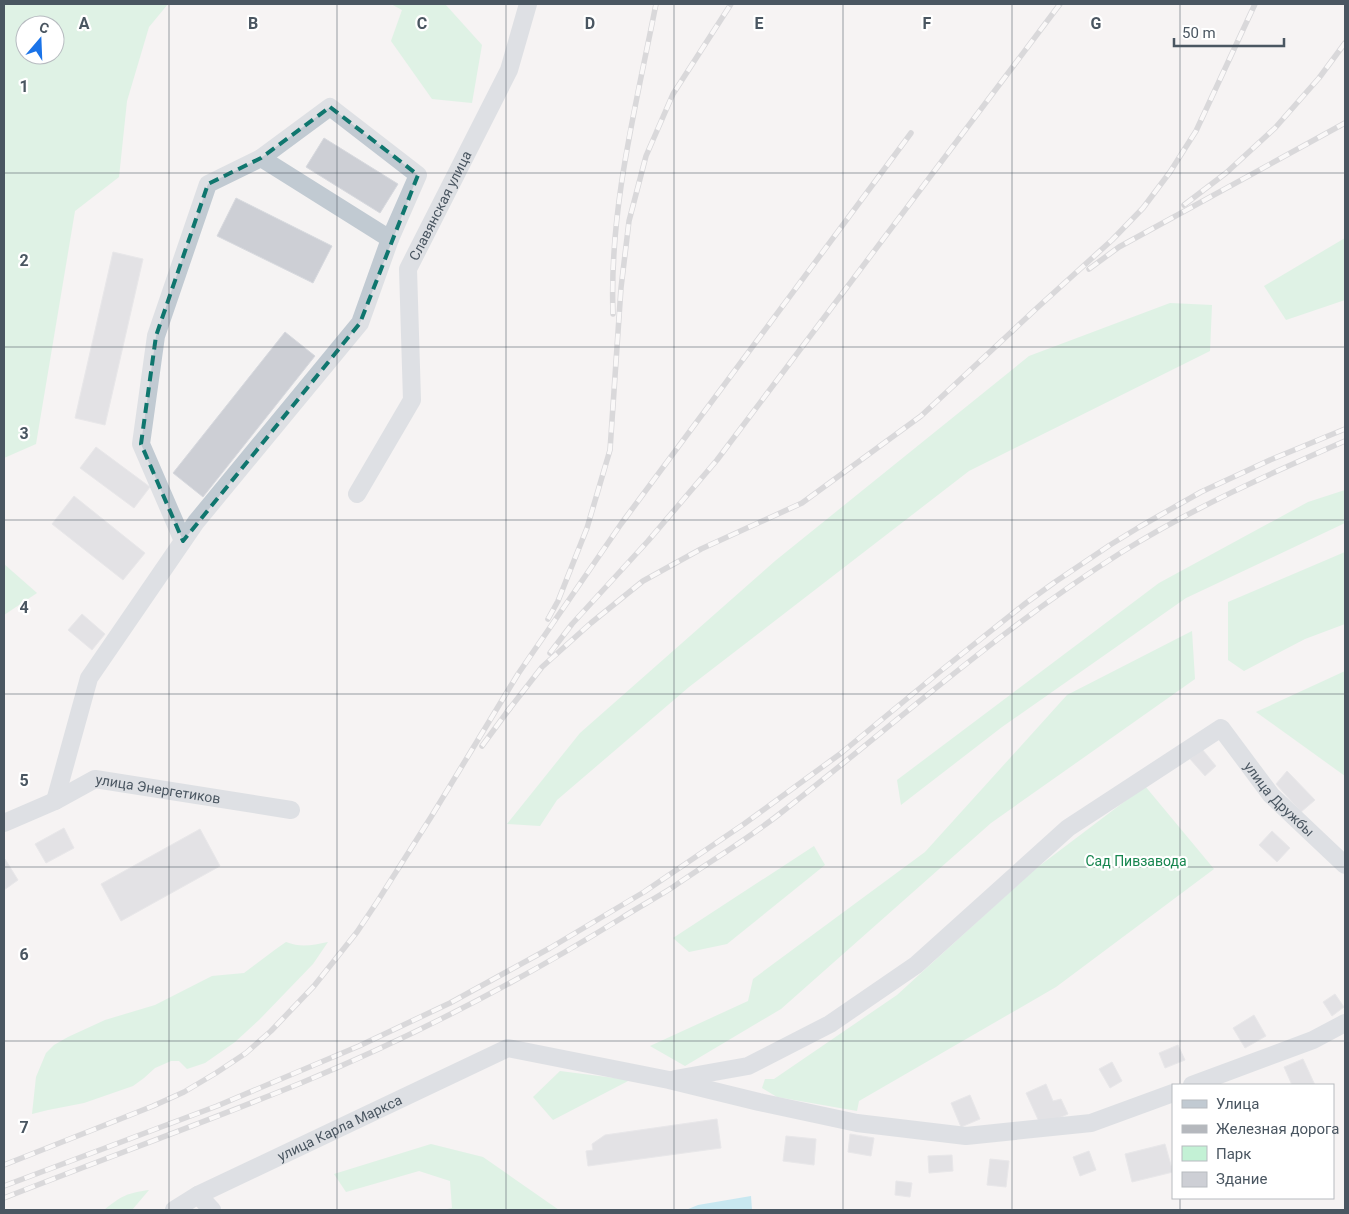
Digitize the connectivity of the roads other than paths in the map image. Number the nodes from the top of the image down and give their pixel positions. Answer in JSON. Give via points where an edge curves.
{"nodes":[{"id":1,"x":528,"y":4,"type":"edge"},
{"id":2,"x":261,"y":158,"type":"junction"},
{"id":3,"x":390,"y":239,"type":"junction"},
{"id":4,"x":356,"y":494,"type":"dead end"},
{"id":5,"x":182,"y":541,"type":"junction"},
{"id":6,"x":55,"y":801,"type":"junction"},
{"id":7,"x":291,"y":810,"type":"dead end"},
{"id":8,"x":4,"y":823,"type":"edge"},
{"id":9,"x":1345,"y":865,"type":"edge"},
{"id":10,"x":1345,"y":1023,"type":"edge"},
{"id":11,"x":669,"y":1080,"type":"junction"},
{"id":12,"x":1195,"y":1084,"type":"edge"},
{"id":13,"x":1172,"y":1092,"type":"edge"},
{"id":14,"x":198,"y":1195,"type":"junction"},
{"id":15,"x":174,"y":1210,"type":"edge"},
{"id":16,"x":212,"y":1210,"type":"edge"}],
"edges":[{"from":1,"to":4,"type":"street","name":"Славянская улица","via":[[509,70],[408,269],[412,400]]},
{"from":2,"to":3,"type":"street"},
{"from":2,"to":3,"type":"street","via":[[330,107],[418,175]]},
{"from":2,"to":5,"type":"street","via":[[208,184],[156,336],[141,444]]},
{"from":3,"to":5,"type":"street","via":[[360,323]]},
{"from":5,"to":6,"type":"street","via":[[89,678]]},
{"from":6,"to":7,"type":"street","name":"улица Энергетиков","via":[[95,779]]},
{"from":6,"to":8,"type":"street","name":"улица Энергетиков"},
{"from":9,"to":11,"type":"street","name":"улица Дружбы","via":[[1271,795],[1221,728],[1068,828],[916,965],[830,1024],[748,1066]]},
{"from":10,"to":12,"type":"street","via":[[1313,1040]]},
{"from":11,"to":13,"type":"street","via":[[857,1123],[966,1136],[1091,1123]]},
{"from":11,"to":14,"type":"street","name":"улица Карла Маркса","via":[[508,1048]]},
{"from":14,"to":15,"type":"street","name":"улица Карла Маркса"},
{"from":14,"to":16,"type":"street"}]}
